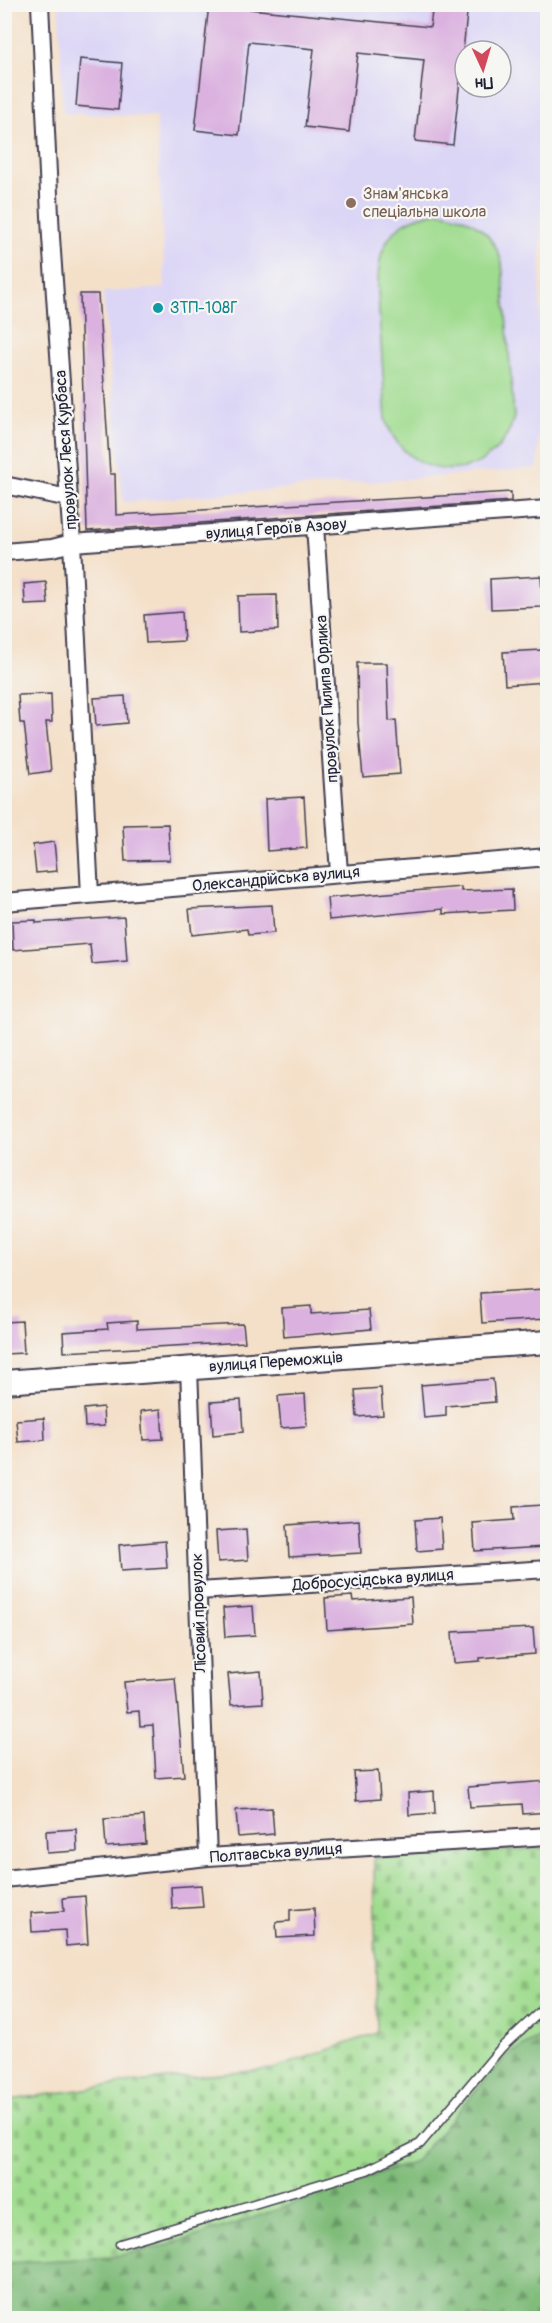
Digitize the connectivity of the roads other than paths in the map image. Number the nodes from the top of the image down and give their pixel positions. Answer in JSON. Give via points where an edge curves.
{"nodes":[{"id":1,"x":40,"y":4,"type":"edge"},
{"id":2,"x":4,"y":485,"type":"edge"},
{"id":3,"x":69,"y":498,"type":"junction"},
{"id":4,"x":548,"y":509,"type":"edge"},
{"id":5,"x":315,"y":526,"type":"junction"},
{"id":6,"x":72,"y":543,"type":"junction"},
{"id":7,"x":4,"y":552,"type":"edge"},
{"id":8,"x":548,"y":857,"type":"edge"},
{"id":9,"x":339,"y":873,"type":"junction"},
{"id":10,"x":90,"y":895,"type":"junction"},
{"id":11,"x":4,"y":902,"type":"edge"},
{"id":12,"x":548,"y":1342,"type":"edge"},
{"id":13,"x":189,"y":1369,"type":"junction"},
{"id":14,"x":4,"y":1382,"type":"edge"},
{"id":15,"x":548,"y":1569,"type":"edge"},
{"id":16,"x":198,"y":1591,"type":"junction"},
{"id":17,"x":548,"y":1836,"type":"edge"},
{"id":18,"x":208,"y":1857,"type":"junction"},
{"id":19,"x":4,"y":1879,"type":"edge"},
{"id":20,"x":548,"y":2007,"type":"edge"},
{"id":21,"x":120,"y":2244,"type":"dead end"}],
"edges":[{"from":1,"to":3,"type":"street","name":"провулок Леся Курбаса"},
{"from":2,"to":3,"type":"street"},
{"from":3,"to":6,"type":"street","name":"провулок Леся Курбаса"},
{"from":4,"to":5,"type":"street","name":"вулиця Героїв Азову"},
{"from":5,"to":6,"type":"street","name":"вулиця Героїв Азову"},
{"from":5,"to":9,"type":"street","name":"провулок Пилипа Орлика"},
{"from":6,"to":7,"type":"street","name":"вулиця Героїв Азову"},
{"from":6,"to":10,"type":"street","name":"провулок Леся Курбаса"},
{"from":8,"to":9,"type":"street","name":"Олександрійська вулиця"},
{"from":9,"to":10,"type":"street","name":"Олександрійська вулиця"},
{"from":10,"to":11,"type":"street","name":"Олександрійська вулиця"},
{"from":12,"to":13,"type":"street","name":"вулиця Переможців"},
{"from":13,"to":14,"type":"street","name":"вулиця Переможців"},
{"from":13,"to":16,"type":"street","name":"Лісовий провулок"},
{"from":15,"to":16,"type":"street","name":"Добросусідська вулиця"},
{"from":16,"to":18,"type":"street","name":"Лісовий провулок"},
{"from":17,"to":18,"type":"street","name":"Полтавська вулиця"},
{"from":18,"to":19,"type":"street","name":"Полтавська вулиця"},
{"from":20,"to":21,"type":"lane","via":[[502,2047],[420,2144],[368,2170]]}]}
